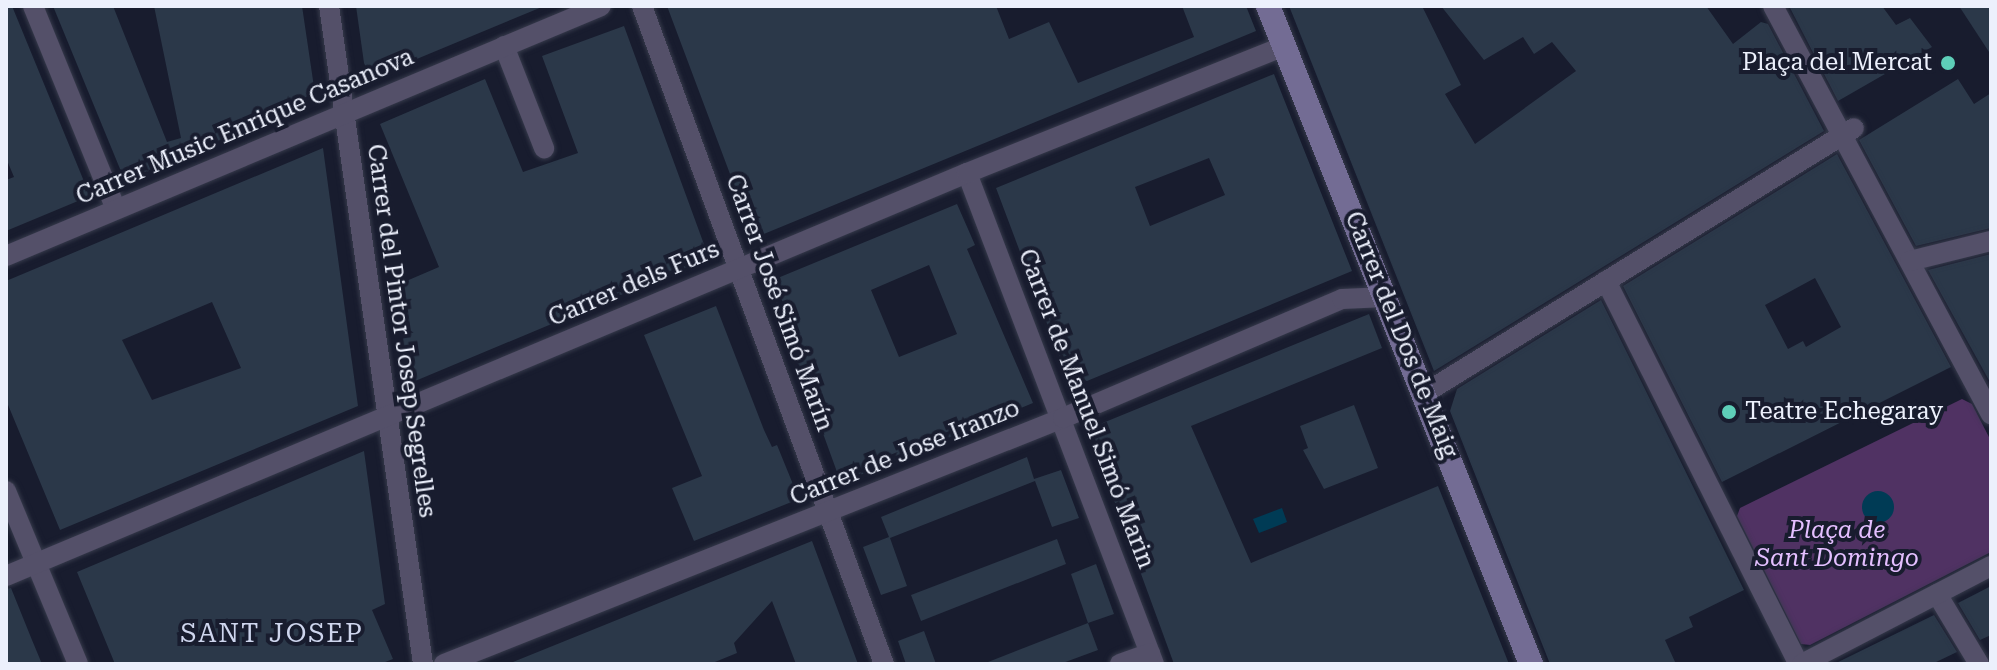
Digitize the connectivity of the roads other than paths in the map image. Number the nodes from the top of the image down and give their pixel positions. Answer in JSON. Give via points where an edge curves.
{"nodes":[{"id":1,"x":33,"y":6,"type":"edge"},
{"id":2,"x":329,"y":6,"type":"edge"},
{"id":3,"x":601,"y":6,"type":"edge"},
{"id":4,"x":642,"y":6,"type":"edge"},
{"id":5,"x":1268,"y":6,"type":"edge"},
{"id":6,"x":1773,"y":6,"type":"edge"},
{"id":7,"x":504,"y":46,"type":"junction"},
{"id":8,"x":1285,"y":46,"type":"junction"},
{"id":9,"x":344,"y":114,"type":"junction"},
{"id":10,"x":1848,"y":131,"type":"junction"},
{"id":11,"x":544,"y":148,"type":"dead end"},
{"id":12,"x":967,"y":173,"type":"junction"},
{"id":13,"x":116,"y":209,"type":"junction"},
{"id":14,"x":1991,"y":241,"type":"edge"},
{"id":15,"x":6,"y":256,"type":"edge"},
{"id":16,"x":1910,"y":261,"type":"junction"},
{"id":17,"x":738,"y":269,"type":"junction"},
{"id":18,"x":1606,"y":281,"type":"junction"},
{"id":19,"x":1386,"y":297,"type":"junction"},
{"id":20,"x":1425,"y":393,"type":"junction"},
{"id":21,"x":1991,"y":415,"type":"edge"},
{"id":22,"x":388,"y":417,"type":"junction"},
{"id":23,"x":1063,"y":418,"type":"junction"},
{"id":24,"x":6,"y":491,"type":"edge"},
{"id":25,"x":829,"y":511,"type":"junction"},
{"id":26,"x":35,"y":564,"type":"junction"},
{"id":27,"x":1991,"y":566,"type":"edge"},
{"id":28,"x":6,"y":576,"type":"edge"},
{"id":29,"x":1937,"y":594,"type":"junction"},
{"id":30,"x":1152,"y":658,"type":"edge"},
{"id":31,"x":1968,"y":661,"type":"edge"},
{"id":32,"x":78,"y":664,"type":"edge"},
{"id":33,"x":423,"y":664,"type":"edge"},
{"id":34,"x":444,"y":664,"type":"edge"},
{"id":35,"x":884,"y":664,"type":"edge"},
{"id":36,"x":1120,"y":664,"type":"edge"},
{"id":37,"x":1531,"y":664,"type":"edge"},
{"id":38,"x":1801,"y":664,"type":"edge"}],
"edges":[{"from":1,"to":13,"type":"street"},
{"from":2,"to":9,"type":"street","name":"Carrer del Pintor Josep Segrelles"},
{"from":3,"to":7,"type":"street","name":"Carrer Music Enrique Casanova"},
{"from":4,"to":17,"type":"street","name":"Carrer José Simó Marín"},
{"from":5,"to":8,"type":"street","name":"Carrer del Dos de Maig"},
{"from":6,"to":10,"type":"street"},
{"from":7,"to":9,"type":"street","name":"Carrer Music Enrique Casanova"},
{"from":7,"to":11,"type":"street"},
{"from":8,"to":12,"type":"street","name":"Carrer dels Furs"},
{"from":8,"to":19,"type":"street","name":"Carrer del Dos de Maig"},
{"from":9,"to":13,"type":"street","name":"Carrer Music Enrique Casanova"},
{"from":9,"to":22,"type":"street","name":"Carrer del Pintor Josep Segrelles"},
{"from":10,"to":16,"type":"street"},
{"from":10,"to":18,"type":"street"},
{"from":12,"to":17,"type":"street","name":"Carrer dels Furs"},
{"from":12,"to":23,"type":"street","name":"Carrer de Manuel Simó Marin"},
{"from":13,"to":15,"type":"street","name":"Carrer Music Enrique Casanova"},
{"from":14,"to":16,"type":"street"},
{"from":16,"to":21,"type":"street"},
{"from":17,"to":22,"type":"street","name":"Carrer dels Furs"},
{"from":17,"to":25,"type":"street","name":"Carrer José Simó Marín"},
{"from":18,"to":20,"type":"street"},
{"from":18,"to":38,"type":"street"},
{"from":19,"to":20,"type":"street","name":"Carrer del Dos de Maig"},
{"from":19,"to":23,"type":"street","name":"Carrer de Jose Iranzo","via":[[1342,299]]},
{"from":20,"to":37,"type":"street","name":"Carrer del Dos de Maig"},
{"from":22,"to":26,"type":"street","name":"Carrer dels Furs"},
{"from":22,"to":33,"type":"street","name":"Carrer del Pintor Josep Segrelles"},
{"from":23,"to":25,"type":"street","name":"Carrer de Jose Iranzo"},
{"from":23,"to":30,"type":"street","name":"Carrer de Manuel Simó Marin"},
{"from":24,"to":26,"type":"street"},
{"from":25,"to":34,"type":"street","name":"Carrer de Jose Iranzo"},
{"from":25,"to":35,"type":"street","name":"Carrer José Simó Marín"},
{"from":26,"to":28,"type":"street","name":"Carrer dels Furs"},
{"from":26,"to":32,"type":"street"},
{"from":27,"to":29,"type":"street"},
{"from":29,"to":31,"type":"street"},
{"from":29,"to":38,"type":"street"},
{"from":30,"to":36,"type":"street"}]}
